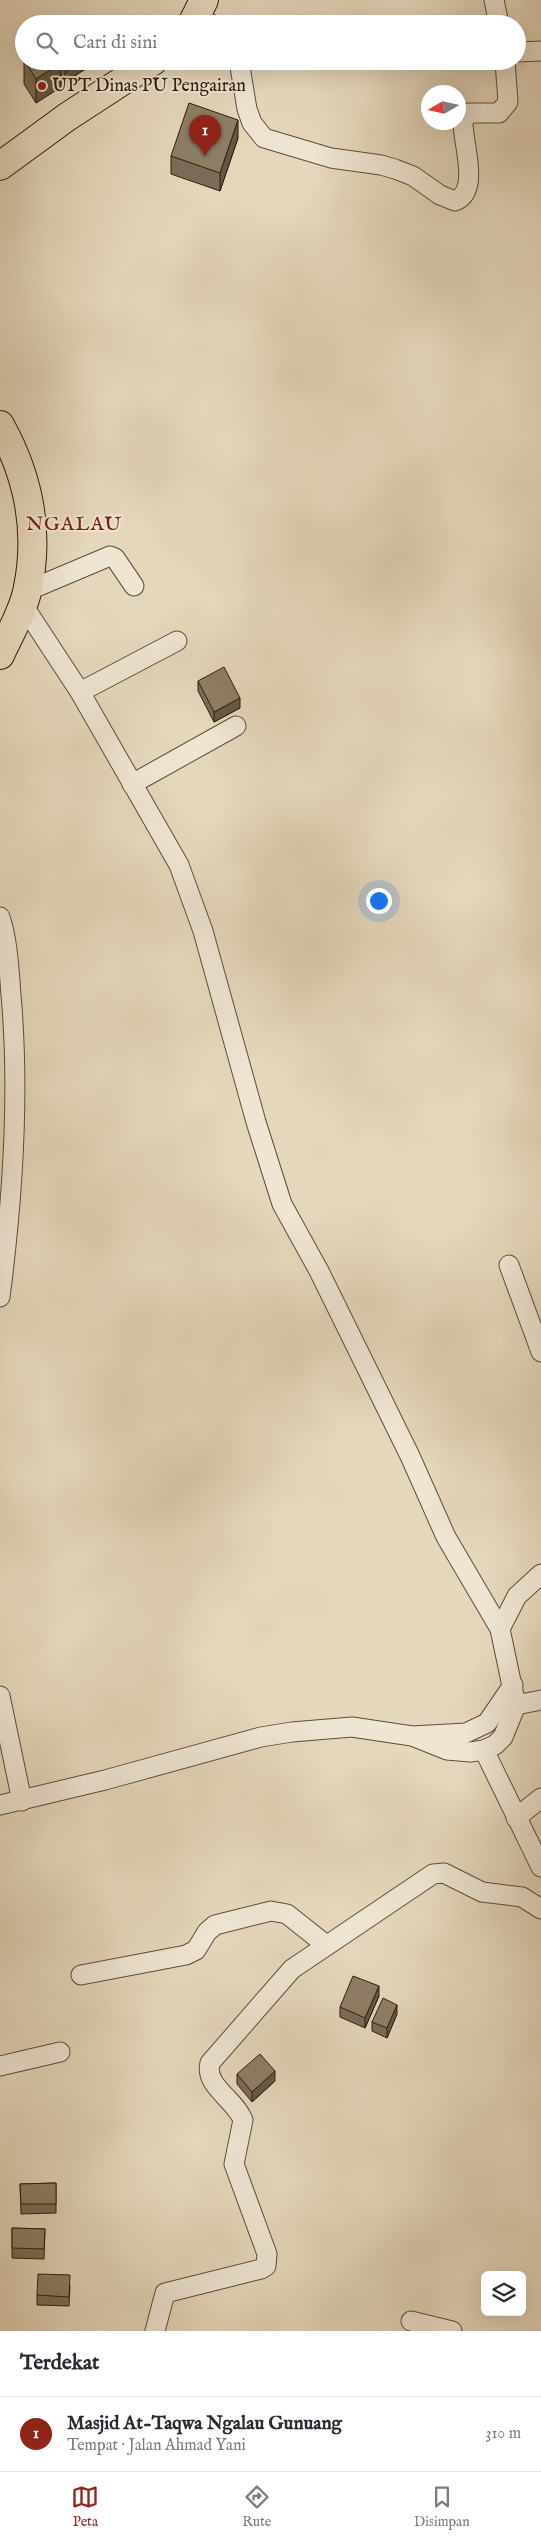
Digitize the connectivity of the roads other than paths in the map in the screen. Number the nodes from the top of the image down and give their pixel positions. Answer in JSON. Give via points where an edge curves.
{"nodes":[{"id":1,"x":494,"y":0,"type":"edge"},
{"id":2,"x":497,"y":15,"type":"edge"},
{"id":3,"x":541,"y":51,"type":"edge"},
{"id":4,"x":526,"y":52,"type":"edge"},
{"id":5,"x":138,"y":70,"type":"edge"},
{"id":6,"x":240,"y":70,"type":"edge"},
{"id":7,"x":505,"y":70,"type":"edge"},
{"id":8,"x":0,"y":166,"type":"edge"},
{"id":9,"x":0,"y":425,"type":"edge"},
{"id":10,"x":134,"y":586,"type":"dead end"},
{"id":11,"x":25,"y":598,"type":"junction"},
{"id":12,"x":177,"y":641,"type":"dead end"},
{"id":13,"x":0,"y":656,"type":"edge"},
{"id":14,"x":80,"y":692,"type":"junction"},
{"id":15,"x":236,"y":726,"type":"dead end"},
{"id":16,"x":132,"y":784,"type":"junction"},
{"id":17,"x":0,"y":916,"type":"edge"},
{"id":18,"x":509,"y":1265,"type":"dead end"},
{"id":19,"x":0,"y":1297,"type":"edge"},
{"id":20,"x":541,"y":1352,"type":"edge"},
{"id":21,"x":541,"y":1574,"type":"edge"},
{"id":22,"x":500,"y":1628,"type":"junction"},
{"id":23,"x":513,"y":1685,"type":"junction"},
{"id":24,"x":0,"y":1696,"type":"edge"},
{"id":25,"x":541,"y":1700,"type":"edge"},
{"id":26,"x":516,"y":1705,"type":"junction"},
{"id":27,"x":412,"y":1736,"type":"junction"},
{"id":28,"x":484,"y":1750,"type":"junction"},
{"id":29,"x":541,"y":1798,"type":"edge"},
{"id":30,"x":22,"y":1800,"type":"junction"},
{"id":31,"x":0,"y":1805,"type":"edge"},
{"id":32,"x":516,"y":1818,"type":"junction"},
{"id":33,"x":541,"y":1868,"type":"edge"},
{"id":34,"x":541,"y":1909,"type":"edge"},
{"id":35,"x":326,"y":1945,"type":"junction"},
{"id":36,"x":81,"y":1975,"type":"dead end"},
{"id":37,"x":60,"y":2052,"type":"dead end"},
{"id":38,"x":0,"y":2066,"type":"edge"},
{"id":39,"x":411,"y":2321,"type":"dead end"},
{"id":40,"x":155,"y":2331,"type":"edge"},
{"id":41,"x":452,"y":2331,"type":"edge"}],
"edges":[{"from":1,"to":2,"type":"street"},
{"from":3,"to":4,"type":"street"},
{"from":5,"to":8,"type":"highway"},
{"from":6,"to":7,"type":"street","via":[[247,109],[252,123],[264,138],[331,158],[395,169],[455,201],[469,183],[463,121],[469,113],[499,113],[508,102]]},
{"from":9,"to":11,"type":"highway","via":[[26,483],[32,515]]},
{"from":10,"to":11,"type":"street","via":[[115,558],[110,556]]},
{"from":11,"to":13,"type":"highway"},
{"from":11,"to":14,"type":"street"},
{"from":12,"to":14,"type":"street"},
{"from":14,"to":16,"type":"street"},
{"from":15,"to":16,"type":"street"},
{"from":16,"to":22,"type":"street","via":[[179,865],[203,932],[282,1204],[401,1438],[446,1537]]},
{"from":17,"to":19,"type":"street","via":[[7,949],[14,1027],[16,1102],[11,1194]]},
{"from":18,"to":20,"type":"street"},
{"from":21,"to":22,"type":"street","via":[[517,1596]]},
{"from":22,"to":23,"type":"street"},
{"from":23,"to":26,"type":"street"},
{"from":23,"to":27,"type":"street","via":[[487,1723],[466,1734]]},
{"from":24,"to":30,"type":"street"},
{"from":25,"to":26,"type":"street"},
{"from":26,"to":28,"type":"street","via":[[503,1737]]},
{"from":27,"to":28,"type":"street","via":[[447,1750]]},
{"from":27,"to":30,"type":"street","via":[[352,1727],[261,1737]]},
{"from":28,"to":32,"type":"street"},
{"from":29,"to":32,"type":"street"},
{"from":30,"to":31,"type":"street"},
{"from":32,"to":33,"type":"street"},
{"from":34,"to":35,"type":"street","via":[[522,1897],[482,1892],[444,1873],[433,1874]]},
{"from":35,"to":36,"type":"street","via":[[287,1914],[272,1911],[216,1925],[207,1932],[196,1950],[186,1955]]},
{"from":35,"to":40,"type":"street","via":[[292,1969],[210,2063],[208,2070],[210,2079],[243,2120],[234,2164],[267,2254],[266,2266],[169,2290],[162,2298]]},
{"from":37,"to":38,"type":"street"},
{"from":39,"to":41,"type":"street"}]}
